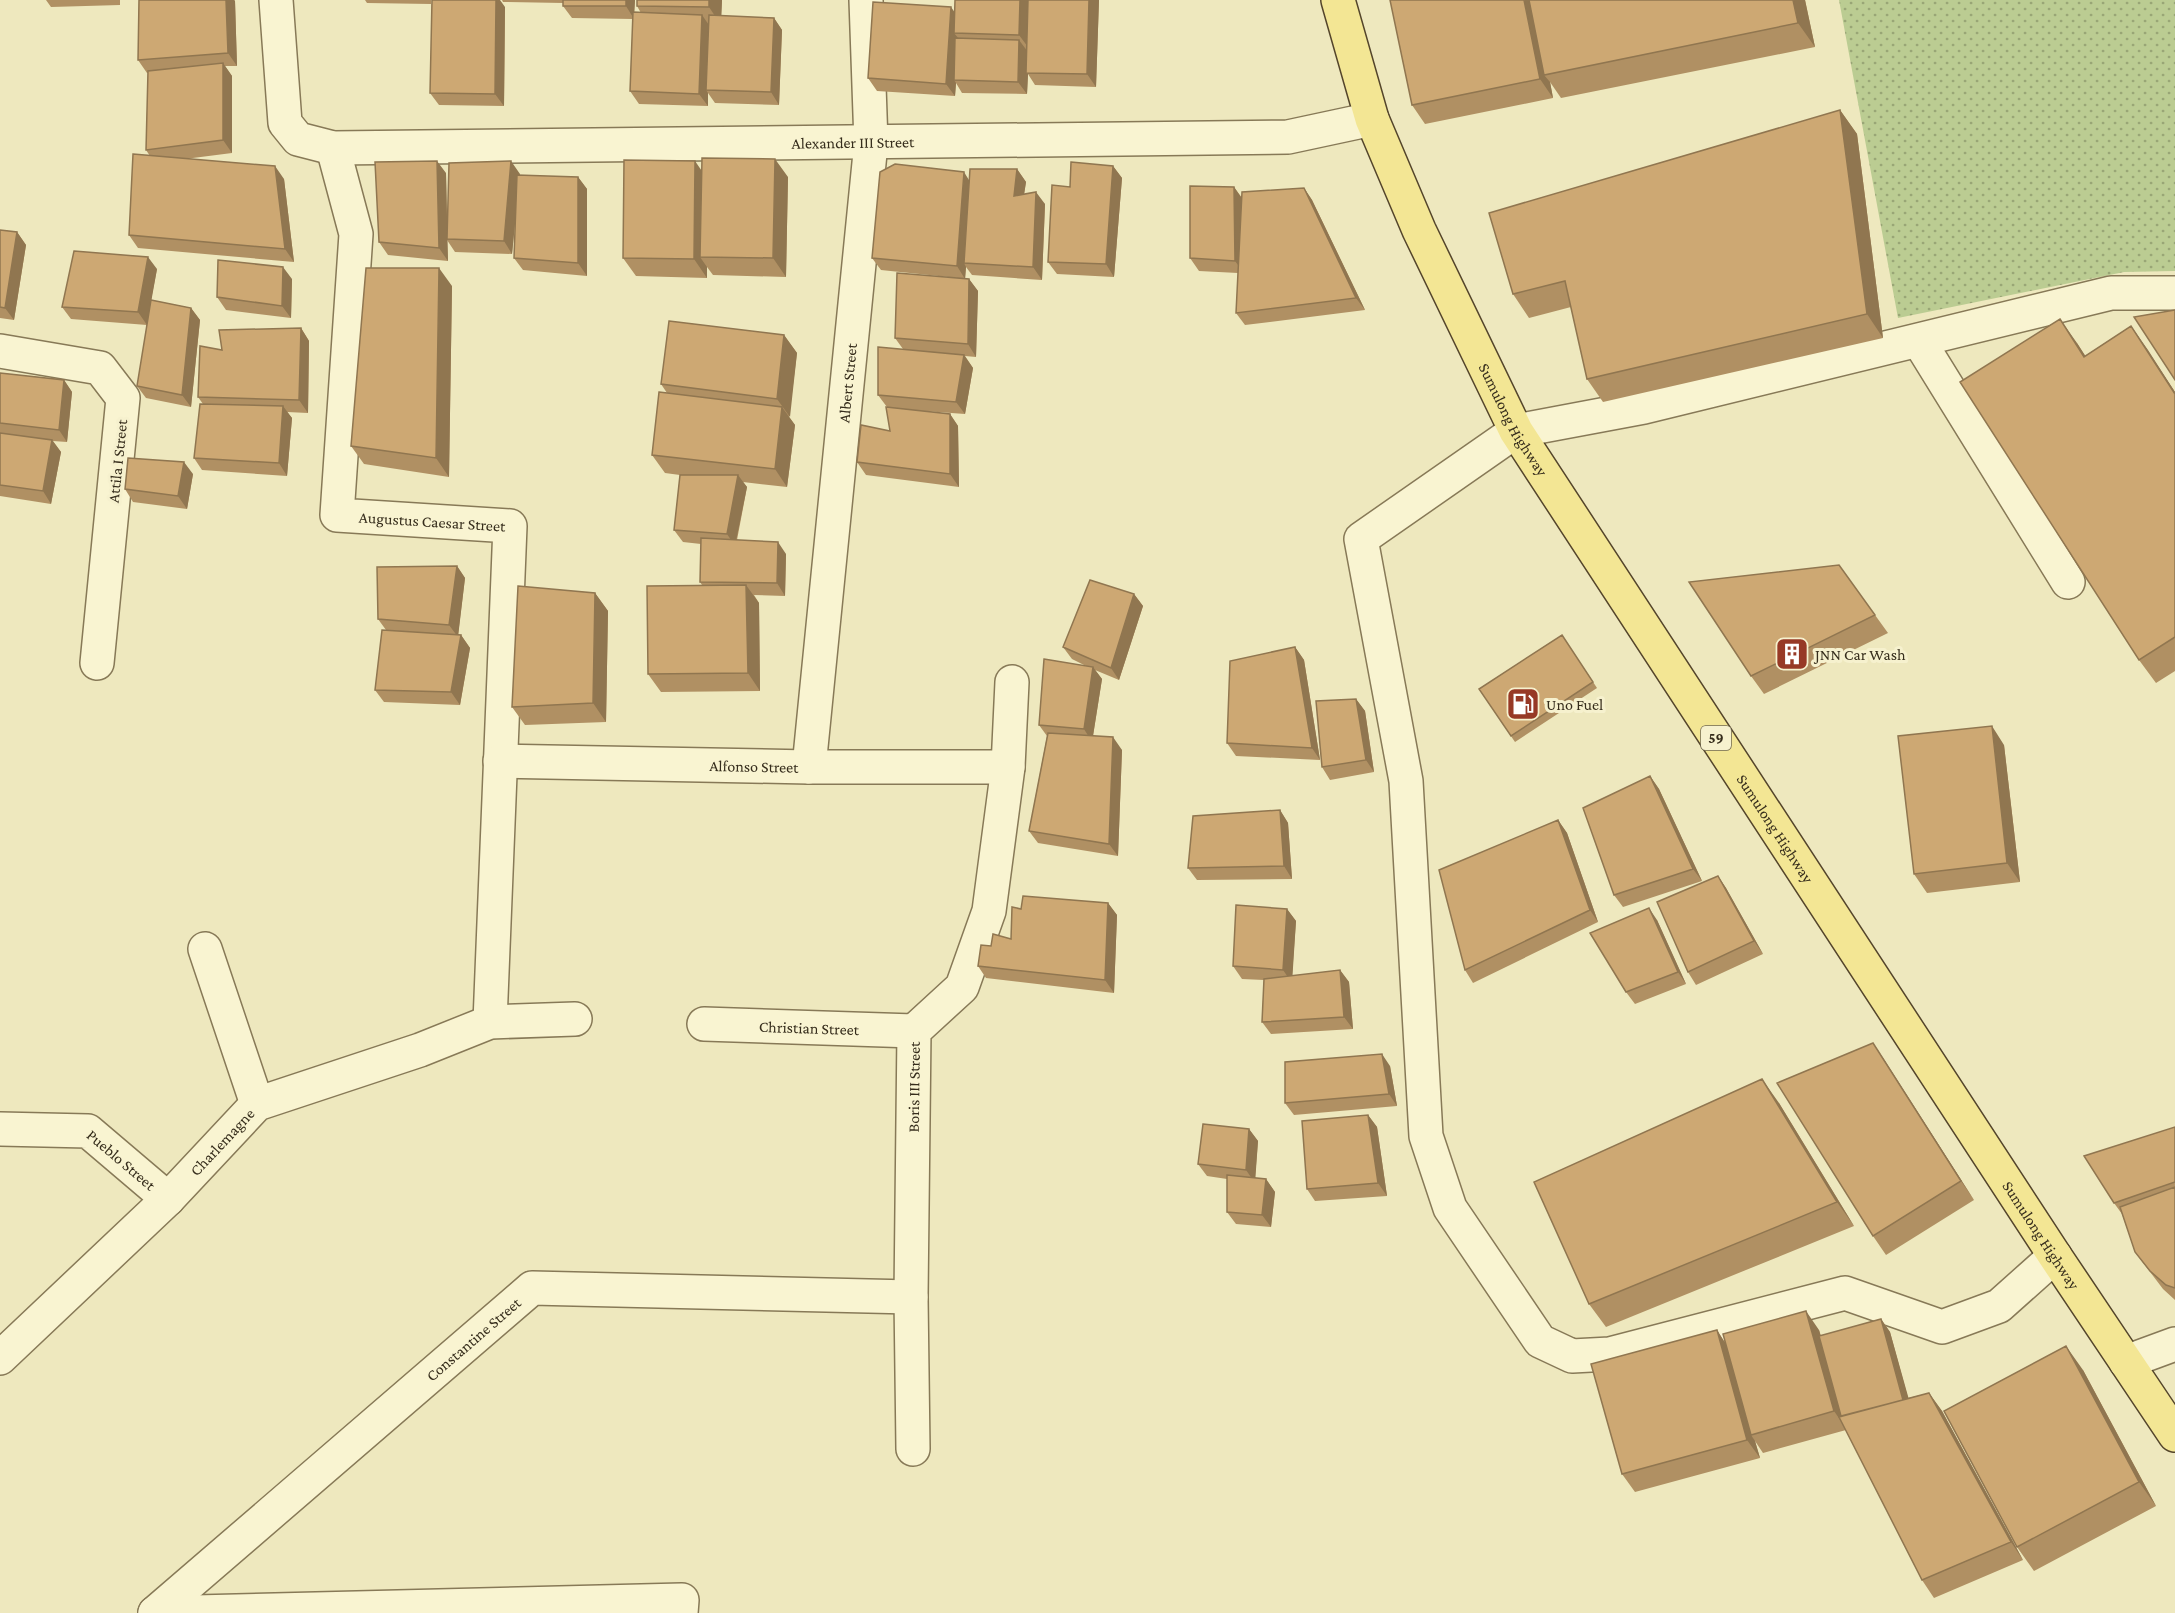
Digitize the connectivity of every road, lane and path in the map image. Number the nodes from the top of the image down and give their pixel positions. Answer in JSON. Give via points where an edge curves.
{"nodes":[{"id":1,"x":276,"y":0,"type":"edge"},
{"id":2,"x":866,"y":0,"type":"edge"},
{"id":3,"x":1338,"y":0,"type":"edge"},
{"id":4,"x":1372,"y":119,"type":"junction"},
{"id":5,"x":871,"y":143,"type":"junction"},
{"id":6,"x":333,"y":147,"type":"junction"},
{"id":7,"x":2175,"y":293,"type":"edge"},
{"id":8,"x":1918,"y":341,"type":"junction"},
{"id":9,"x":0,"y":351,"type":"edge"},
{"id":10,"x":1516,"y":431,"type":"junction"},
{"id":11,"x":2068,"y":582,"type":"edge"},
{"id":12,"x":97,"y":663,"type":"dead end"},
{"id":13,"x":1012,"y":682,"type":"dead end"},
{"id":14,"x":500,"y":760,"type":"junction"},
{"id":15,"x":809,"y":766,"type":"junction"},
{"id":16,"x":1008,"y":767,"type":"junction"},
{"id":17,"x":205,"y":949,"type":"dead end"},
{"id":18,"x":575,"y":1019,"type":"dead end"},
{"id":19,"x":490,"y":1022,"type":"junction"},
{"id":20,"x":704,"y":1024,"type":"dead end"},
{"id":21,"x":914,"y":1031,"type":"junction"},
{"id":22,"x":256,"y":1104,"type":"junction"},
{"id":23,"x":0,"y":1129,"type":"edge"},
{"id":24,"x":168,"y":1198,"type":"junction"},
{"id":25,"x":2055,"y":1256,"type":"junction"},
{"id":26,"x":911,"y":1298,"type":"junction"},
{"id":27,"x":2175,"y":1344,"type":"edge"},
{"id":28,"x":0,"y":1358,"type":"edge"},
{"id":29,"x":2126,"y":1362,"type":"junction"},
{"id":30,"x":2175,"y":1435,"type":"edge"},
{"id":31,"x":913,"y":1449,"type":"dead end"},
{"id":32,"x":155,"y":1613,"type":"edge"},
{"id":33,"x":681,"y":1613,"type":"edge"}],
"edges":[{"from":1,"to":6,"type":"street","name":"Alexander III Street","via":[[285,123],[298,139]]},
{"from":2,"to":5,"type":"street","name":"Albert Street"},
{"from":3,"to":4,"type":"main road","name":"Sumulong Highway","number":"59"},
{"from":4,"to":5,"type":"street","name":"Alexander III Street","via":[[1288,137]]},
{"from":4,"to":10,"type":"main road","name":"Sumulong Highway","number":"59","via":[[1419,230]]},
{"from":5,"to":6,"type":"street","name":"Alexander III Street"},
{"from":5,"to":15,"type":"street","name":"Albert Street"},
{"from":6,"to":14,"type":"street","name":"Augustus Caesar Street","via":[[356,234],[337,516],[510,526]]},
{"from":7,"to":8,"type":"street","via":[[2111,293]]},
{"from":8,"to":10,"type":"street","via":[[1644,407]]},
{"from":8,"to":11,"type":"street"},
{"from":9,"to":12,"type":"street","name":"Attila I Street","via":[[100,368],[123,398]]},
{"from":10,"to":25,"type":"main road","name":"Sumulong Highway","number":"59"},
{"from":10,"to":25,"type":"street","via":[[1361,539],[1406,781],[1426,1136],[1450,1208],[1540,1341],[1572,1356],[1610,1354],[1845,1293],[1942,1327],[1999,1306]]},
{"from":13,"to":16,"type":"street","name":"Boris III Street"},
{"from":14,"to":15,"type":"street","name":"Alfonso Street"},
{"from":14,"to":19,"type":"street","name":"Augustus Caesar Street"},
{"from":15,"to":16,"type":"street","name":"Alfonso Street"},
{"from":16,"to":21,"type":"street","name":"Boris III Street","via":[[989,911],[970,965],[962,987]]},
{"from":17,"to":22,"type":"street"},
{"from":18,"to":19,"type":"street","name":"Charlemagne"},
{"from":19,"to":22,"type":"street","name":"Charlemagne","via":[[420,1050]]},
{"from":20,"to":21,"type":"street","name":"Christian Street"},
{"from":21,"to":26,"type":"street","name":"Boris III Street"},
{"from":22,"to":24,"type":"street","name":"Charlemagne"},
{"from":23,"to":24,"type":"street","name":"Pueblo Street","via":[[88,1131]]},
{"from":24,"to":28,"type":"street","name":"Charlemagne"},
{"from":25,"to":29,"type":"main road","name":"Sumulong Highway","number":"59"},
{"from":26,"to":31,"type":"street","name":"Boris III Street"},
{"from":26,"to":32,"type":"street","name":"Constantine Street","via":[[532,1288]]},
{"from":27,"to":29,"type":"street"},
{"from":29,"to":30,"type":"main road","name":"Sumulong Highway","number":"59"},
{"from":32,"to":33,"type":"street","via":[[682,1600]]}]}
